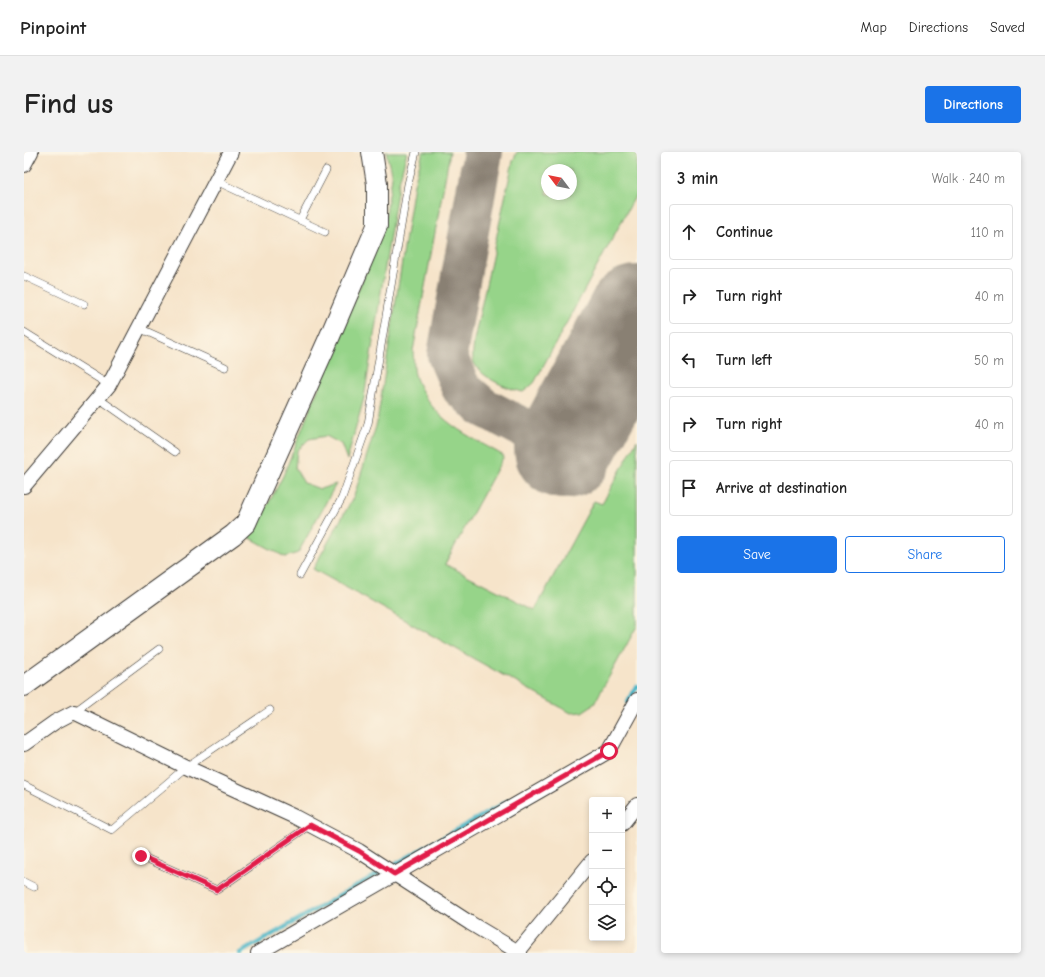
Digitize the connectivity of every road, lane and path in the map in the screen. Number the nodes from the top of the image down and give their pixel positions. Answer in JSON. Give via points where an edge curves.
{"nodes":[{"id":1,"x":31,"y":152,"type":"edge"},
{"id":2,"x":231,"y":152,"type":"edge"},
{"id":3,"x":372,"y":152,"type":"edge"},
{"id":4,"x":416,"y":152,"type":"edge"},
{"id":5,"x":24,"y":165,"type":"edge"},
{"id":6,"x":326,"y":170,"type":"dead end"},
{"id":7,"x":216,"y":181,"type":"junction"},
{"id":8,"x":300,"y":220,"type":"junction"},
{"id":9,"x":325,"y":232,"type":"dead end"},
{"id":10,"x":24,"y":276,"type":"edge"},
{"id":11,"x":84,"y":304,"type":"dead end"},
{"id":12,"x":139,"y":328,"type":"junction"},
{"id":13,"x":24,"y":332,"type":"edge"},
{"id":14,"x":225,"y":367,"type":"dead end"},
{"id":15,"x":109,"y":385,"type":"junction"},
{"id":16,"x":98,"y":398,"type":"junction"},
{"id":17,"x":175,"y":452,"type":"dead end"},
{"id":18,"x":24,"y":486,"type":"edge"},
{"id":19,"x":300,"y":575,"type":"dead end"},
{"id":20,"x":159,"y":649,"type":"dead end"},
{"id":21,"x":24,"y":686,"type":"edge"},
{"id":22,"x":637,"y":700,"type":"edge"},
{"id":23,"x":270,"y":710,"type":"dead end"},
{"id":24,"x":74,"y":712,"type":"junction"},
{"id":25,"x":24,"y":744,"type":"edge"},
{"id":26,"x":186,"y":767,"type":"junction"},
{"id":27,"x":24,"y":785,"type":"edge"},
{"id":28,"x":637,"y":805,"type":"edge"},
{"id":29,"x":625,"y":820,"type":"edge"},
{"id":30,"x":310,"y":825,"type":"junction"},
{"id":31,"x":141,"y":856,"type":"dead end"},
{"id":32,"x":589,"y":865,"type":"edge"},
{"id":33,"x":389,"y":870,"type":"junction"},
{"id":34,"x":24,"y":882,"type":"edge"},
{"id":35,"x":34,"y":887,"type":"dead end"},
{"id":36,"x":258,"y":953,"type":"edge"},
{"id":37,"x":519,"y":953,"type":"edge"}],
"edges":[{"from":1,"to":5,"type":"street"},
{"from":2,"to":7,"type":"street"},
{"from":3,"to":21,"type":"street","via":[[378,184],[377,226],[246,523]]},
{"from":4,"to":19,"type":"lane","via":[[408,184],[368,424],[342,498]]},
{"from":6,"to":8,"type":"lane"},
{"from":7,"to":8,"type":"lane"},
{"from":7,"to":12,"type":"street"},
{"from":8,"to":9,"type":"lane"},
{"from":10,"to":11,"type":"lane"},
{"from":12,"to":14,"type":"lane"},
{"from":12,"to":15,"type":"street"},
{"from":13,"to":15,"type":"lane"},
{"from":15,"to":16,"type":"street"},
{"from":16,"to":17,"type":"lane"},
{"from":16,"to":18,"type":"street"},
{"from":20,"to":24,"type":"lane"},
{"from":22,"to":33,"type":"street","via":[[609,751]]},
{"from":23,"to":26,"type":"lane"},
{"from":24,"to":25,"type":"street"},
{"from":24,"to":26,"type":"street"},
{"from":26,"to":27,"type":"lane","via":[[112,830]]},
{"from":26,"to":30,"type":"street"},
{"from":28,"to":29,"type":"street"},
{"from":30,"to":31,"type":"lane","via":[[217,890]]},
{"from":30,"to":33,"type":"street"},
{"from":32,"to":37,"type":"street"},
{"from":33,"to":36,"type":"street"},
{"from":33,"to":37,"type":"street"},
{"from":34,"to":35,"type":"lane"}]}
